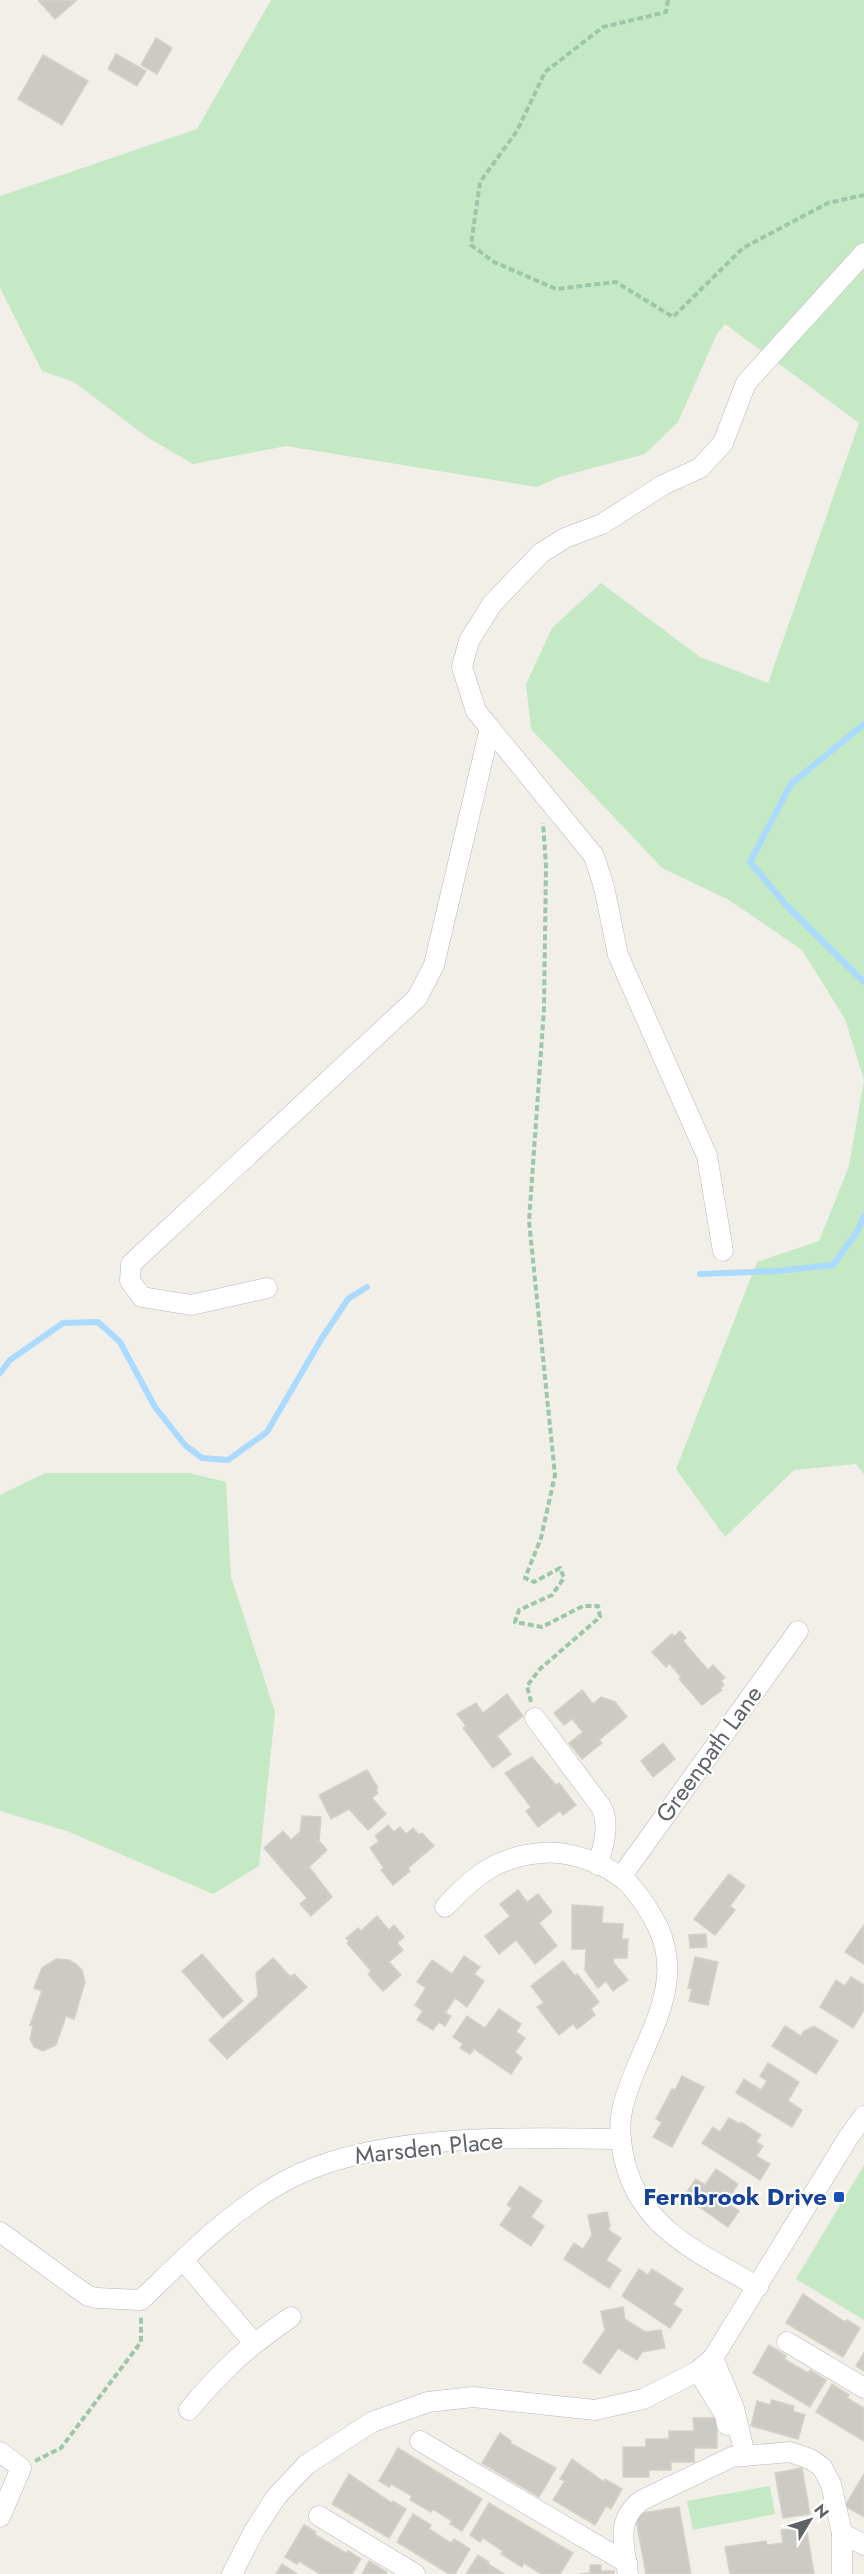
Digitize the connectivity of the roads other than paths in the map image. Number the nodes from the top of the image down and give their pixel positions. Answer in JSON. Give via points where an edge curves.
{"nodes":[{"id":1,"x":864,"y":253,"type":"edge"},
{"id":2,"x":490,"y":728,"type":"junction"},
{"id":3,"x":723,"y":1251,"type":"dead end"},
{"id":4,"x":267,"y":1288,"type":"dead end"},
{"id":5,"x":798,"y":1630,"type":"dead end"},
{"id":6,"x":535,"y":1718,"type":"road end"},
{"id":7,"x":598,"y":1865,"type":"junction"},
{"id":8,"x":621,"y":1877,"type":"junction"},
{"id":9,"x":445,"y":1907,"type":"dead end"},
{"id":10,"x":864,"y":2116,"type":"edge"},
{"id":11,"x":621,"y":2139,"type":"junction"},
{"id":12,"x":0,"y":2232,"type":"edge"},
{"id":13,"x":183,"y":2260,"type":"junction"},
{"id":14,"x":758,"y":2287,"type":"junction"},
{"id":15,"x":291,"y":2317,"type":"dead end"},
{"id":16,"x":787,"y":2342,"type":"dead end"},
{"id":17,"x":254,"y":2343,"type":"junction"},
{"id":18,"x":705,"y":2364,"type":"junction"},
{"id":19,"x":864,"y":2388,"type":"edge"},
{"id":20,"x":189,"y":2410,"type":"dead end"},
{"id":21,"x":420,"y":2441,"type":"dead end"},
{"id":22,"x":0,"y":2452,"type":"edge"},
{"id":23,"x":739,"y":2456,"type":"junction"},
{"id":24,"x":319,"y":2516,"type":"dead end"},
{"id":25,"x":0,"y":2517,"type":"edge"},
{"id":26,"x":843,"y":2533,"type":"junction"},
{"id":27,"x":864,"y":2545,"type":"edge"},
{"id":28,"x":628,"y":2569,"type":"edge"},
{"id":29,"x":232,"y":2574,"type":"edge"},
{"id":30,"x":415,"y":2574,"type":"edge"},
{"id":31,"x":842,"y":2574,"type":"edge"}],
"edges":[{"from":1,"to":2,"type":"street","via":[[746,383],[723,443],[700,468],[663,485],[602,524],[541,553],[492,604],[470,641],[462,667],[476,711]]},
{"from":2,"to":3,"type":"street","via":[[594,856],[618,955],[707,1156]]},
{"from":2,"to":4,"type":"street","via":[[434,964],[417,998],[131,1264],[130,1281],[142,1297],[191,1305]]},
{"from":5,"to":8,"type":"street","name":"Greenpath Lane"},
{"from":6,"to":7,"type":"street","via":[[602,1808],[607,1827]]},
{"from":7,"to":8,"type":"street"},
{"from":7,"to":9,"type":"street","via":[[576,1856],[528,1854],[500,1863],[471,1879]]},
{"from":8,"to":11,"type":"street","via":[[650,1911],[661,1934],[668,1956],[668,1976],[665,1999],[622,2107]]},
{"from":10,"to":14,"type":"street"},
{"from":11,"to":13,"type":"street","name":"Marsden Place","via":[[480,2140],[413,2145],[334,2160],[306,2170],[263,2194]]},
{"from":11,"to":14,"type":"street","via":[[630,2177],[654,2219],[671,2235]]},
{"from":12,"to":13,"type":"street","name":"Marsden Place","via":[[88,2296],[97,2298],[141,2300]]},
{"from":13,"to":17,"type":"street"},
{"from":14,"to":18,"type":"street"},
{"from":15,"to":17,"type":"street"},
{"from":16,"to":19,"type":"street"},
{"from":17,"to":20,"type":"street","via":[[213,2379]]},
{"from":18,"to":23,"type":"street","via":[[734,2408]]},
{"from":18,"to":29,"type":"street","via":[[643,2399],[595,2410],[473,2397],[428,2402],[372,2422],[306,2465],[276,2497]]},
{"from":21,"to":28,"type":"street"},
{"from":22,"to":25,"type":"street","via":[[21,2468]]},
{"from":23,"to":26,"type":"street","via":[[790,2452],[810,2459],[822,2468],[831,2484]]},
{"from":23,"to":28,"type":"street","via":[[642,2499],[629,2510],[623,2532]]},
{"from":24,"to":30,"type":"street"},
{"from":26,"to":27,"type":"street"},
{"from":26,"to":31,"type":"street"}]}
